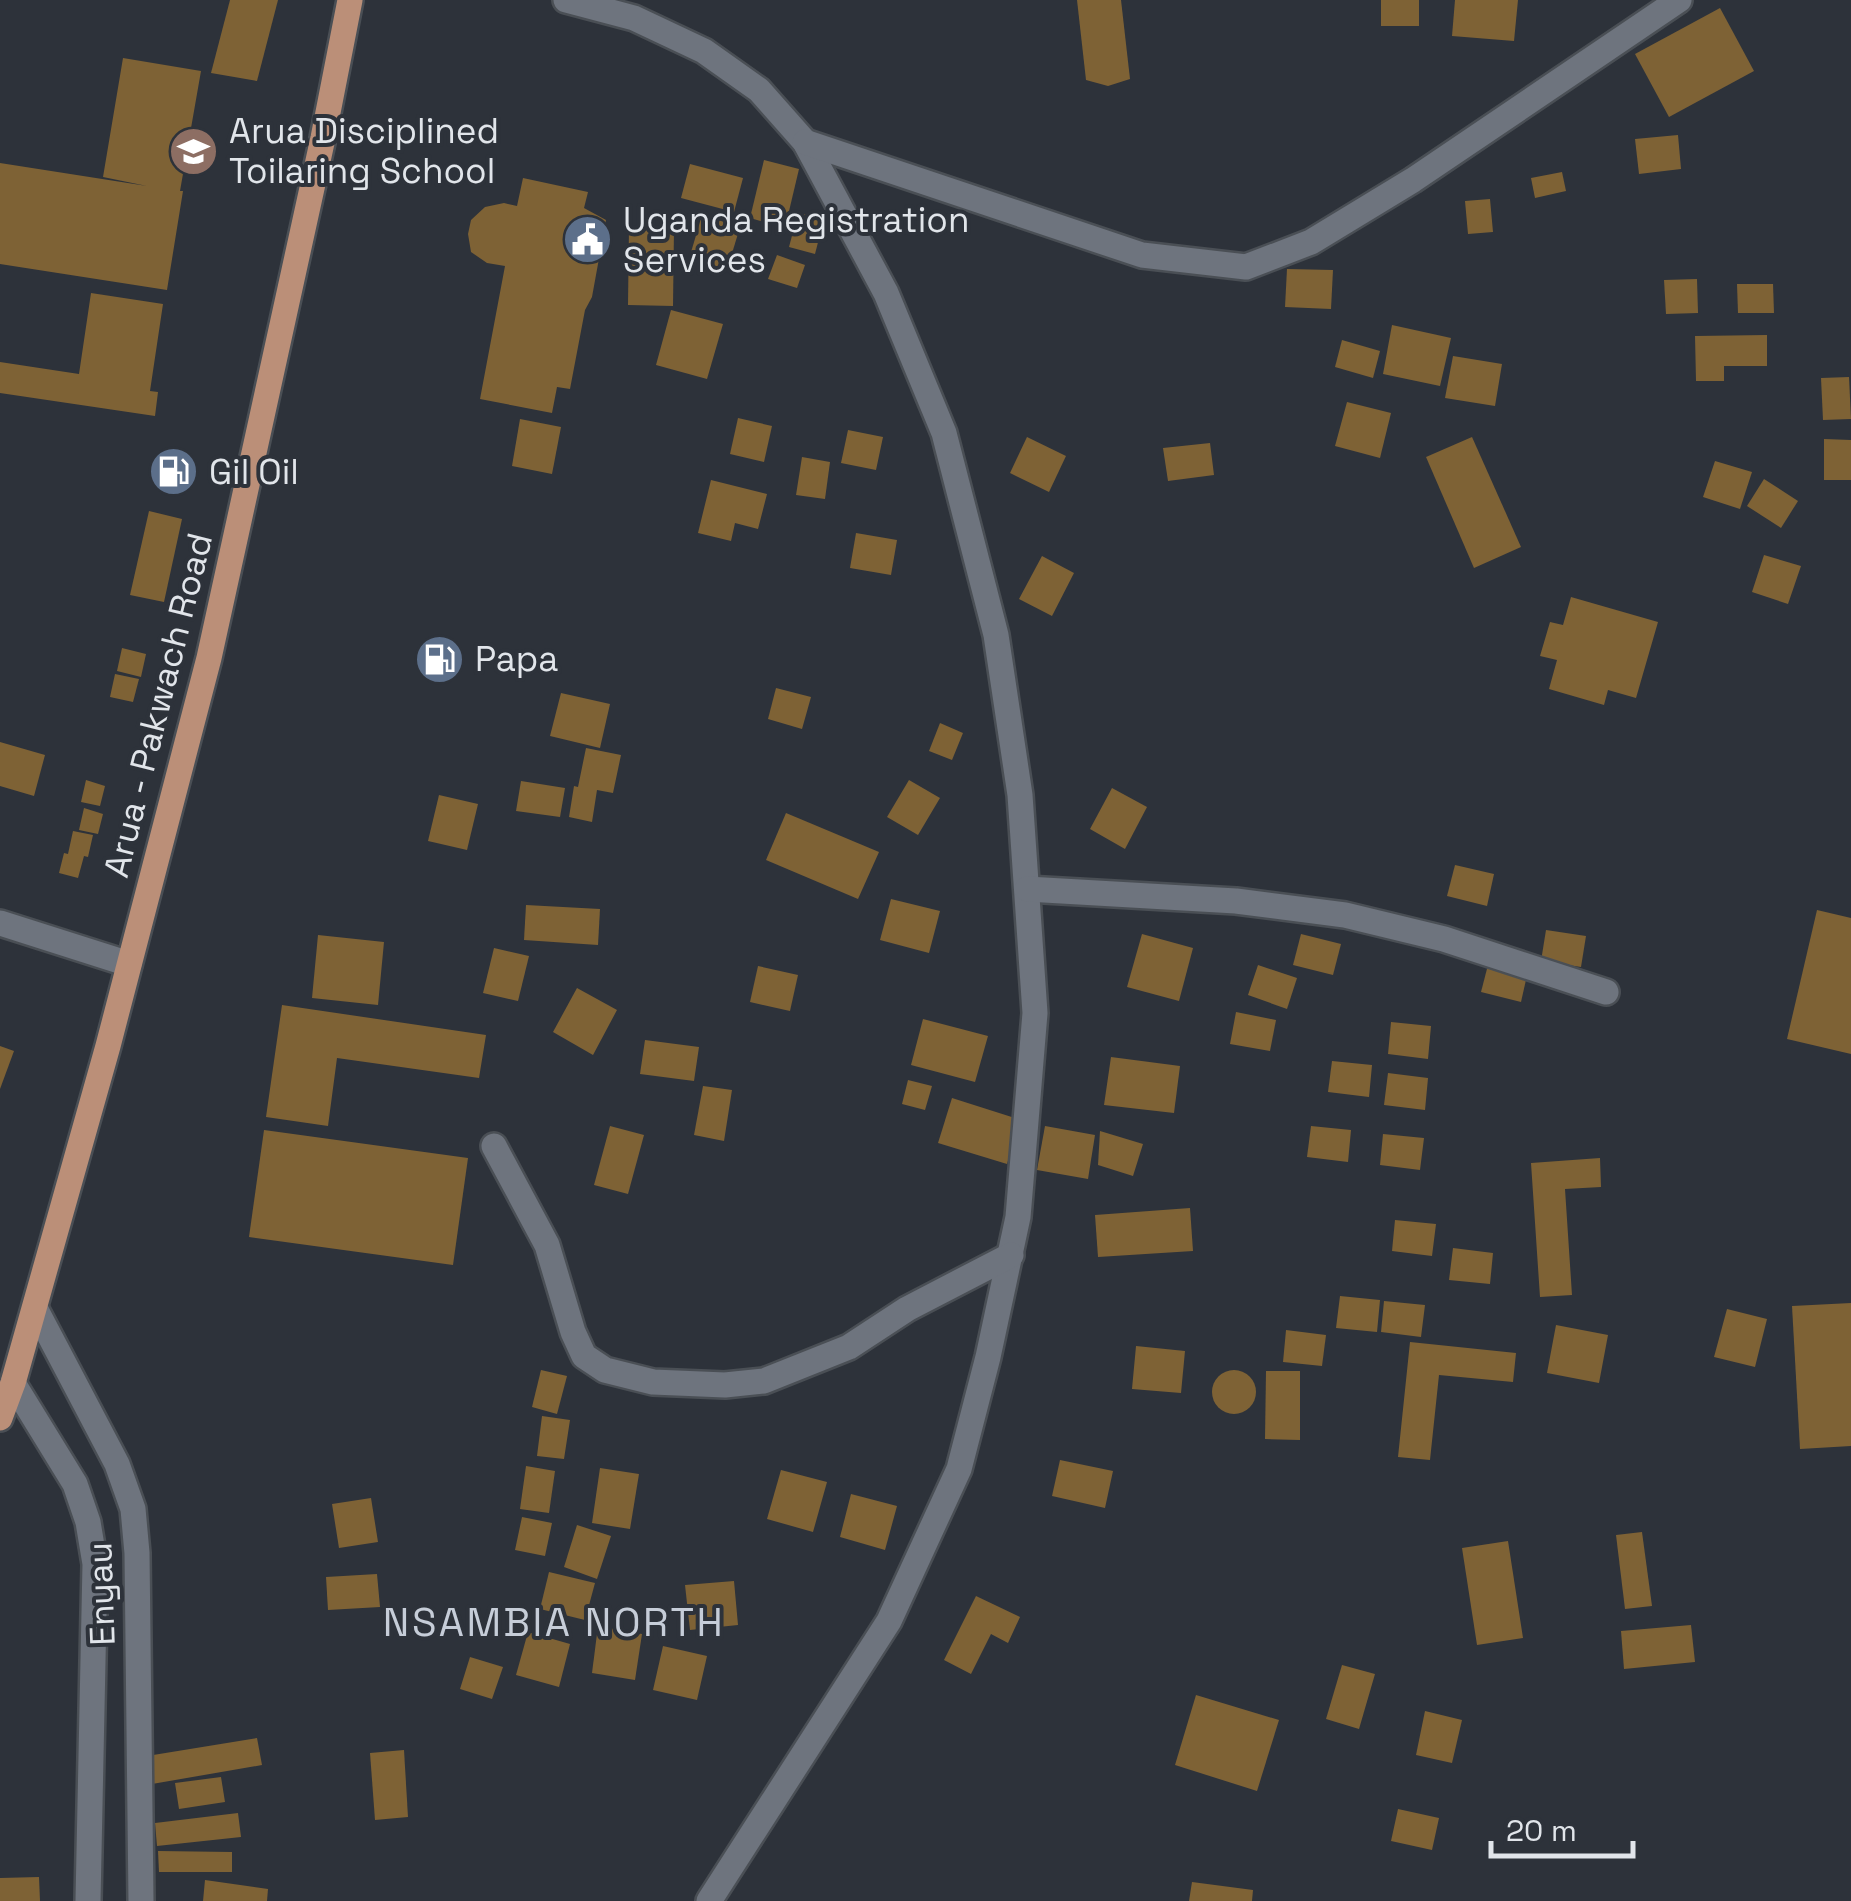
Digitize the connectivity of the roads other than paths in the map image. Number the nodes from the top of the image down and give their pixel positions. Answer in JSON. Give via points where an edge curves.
{"nodes":[{"id":1,"x":350,"y":0,"type":"edge"},
{"id":2,"x":566,"y":0,"type":"edge"},
{"id":3,"x":1679,"y":0,"type":"edge"},
{"id":4,"x":805,"y":142,"type":"junction"},
{"id":5,"x":1027,"y":889,"type":"junction"},
{"id":6,"x":0,"y":924,"type":"edge"},
{"id":7,"x":129,"y":964,"type":"junction"},
{"id":8,"x":1606,"y":992,"type":"dead end"},
{"id":9,"x":494,"y":1146,"type":"dead end"},
{"id":10,"x":1011,"y":1255,"type":"junction"},
{"id":11,"x":35,"y":1308,"type":"junction"},
{"id":12,"x":13,"y":1384,"type":"junction"},
{"id":13,"x":0,"y":1418,"type":"edge"},
{"id":14,"x":88,"y":1901,"type":"edge"},
{"id":15,"x":141,"y":1901,"type":"edge"},
{"id":16,"x":709,"y":1901,"type":"edge"}],
"edges":[{"from":1,"to":7,"type":"main road","name":"Arua - Pakwach Road","via":[[208,658]]},
{"from":2,"to":4,"type":"street","via":[[634,18],[704,51],[760,90]]},
{"from":3,"to":4,"type":"street","via":[[1413,180],[1311,242],[1246,268],[1142,255]]},
{"from":4,"to":5,"type":"street","via":[[886,293],[944,433],[996,635]]},
{"from":5,"to":8,"type":"street","via":[[1236,901],[1345,915]]},
{"from":5,"to":10,"type":"street","via":[[1035,1013]]},
{"from":6,"to":7,"type":"street"},
{"from":7,"to":11,"type":"main road","name":"Arua - Pakwach Road"},
{"from":9,"to":10,"type":"street","via":[[547,1245],[584,1356],[605,1370],[652,1382],[764,1380],[849,1346]]},
{"from":10,"to":16,"type":"street","via":[[959,1469],[889,1621]]},
{"from":11,"to":12,"type":"main road","name":"Arua - Pakwach Road"},
{"from":11,"to":15,"type":"street","name":"Enyau","via":[[117,1464],[133,1509]]},
{"from":12,"to":13,"type":"main road","name":"Arua - Pakwach Road"},
{"from":12,"to":14,"type":"street","name":"Enyau","via":[[74,1484],[95,1564]]}]}
